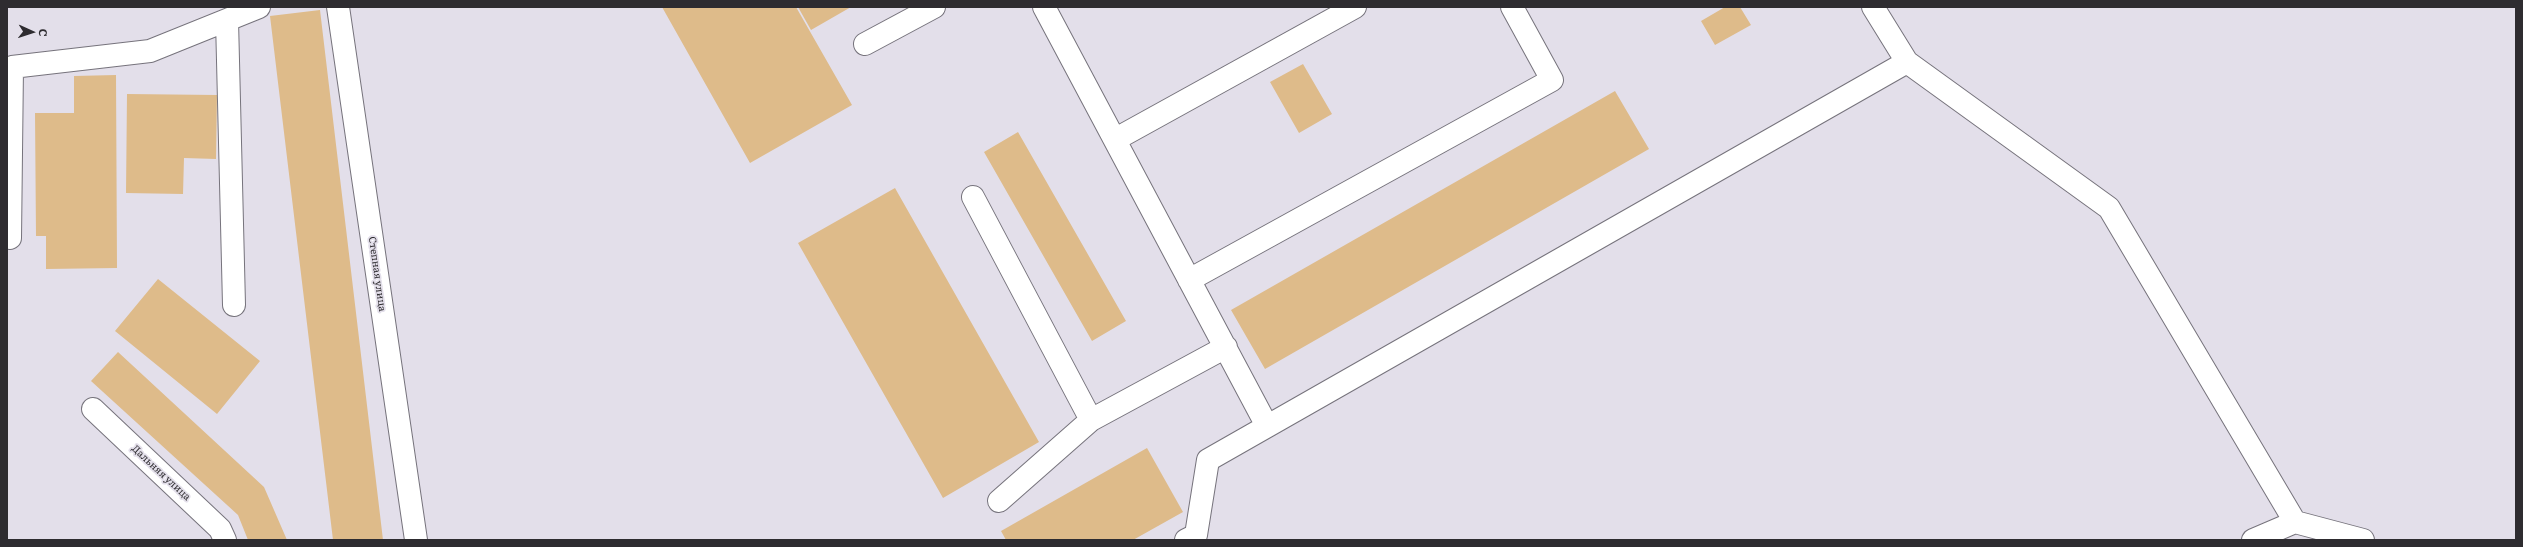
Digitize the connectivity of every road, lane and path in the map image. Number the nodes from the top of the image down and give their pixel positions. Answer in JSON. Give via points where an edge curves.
{"nodes":[{"id":1,"x":259,"y":7,"type":"edge"},
{"id":2,"x":338,"y":7,"type":"edge"},
{"id":3,"x":934,"y":7,"type":"edge"},
{"id":4,"x":1044,"y":7,"type":"edge"},
{"id":5,"x":1355,"y":7,"type":"edge"},
{"id":6,"x":1512,"y":7,"type":"edge"},
{"id":7,"x":1873,"y":7,"type":"edge"},
{"id":8,"x":227,"y":20,"type":"junction"},
{"id":9,"x":865,"y":44,"type":"dead end"},
{"id":10,"x":1907,"y":62,"type":"junction"},
{"id":11,"x":1116,"y":139,"type":"junction"},
{"id":12,"x":973,"y":197,"type":"dead end"},
{"id":13,"x":10,"y":238,"type":"dead end"},
{"id":14,"x":1189,"y":280,"type":"junction"},
{"id":15,"x":234,"y":305,"type":"dead end"},
{"id":16,"x":1226,"y":347,"type":"junction"},
{"id":17,"x":93,"y":408,"type":"dead end"},
{"id":18,"x":1091,"y":420,"type":"junction"},
{"id":19,"x":1268,"y":426,"type":"junction"},
{"id":20,"x":999,"y":500,"type":"dead end"},
{"id":21,"x":2295,"y":522,"type":"junction"},
{"id":22,"x":224,"y":540,"type":"edge"},
{"id":23,"x":416,"y":540,"type":"edge"},
{"id":24,"x":1186,"y":540,"type":"edge"},
{"id":25,"x":2253,"y":540,"type":"edge"},
{"id":26,"x":2363,"y":540,"type":"edge"}],
"edges":[{"from":1,"to":8,"type":"street"},
{"from":2,"to":23,"type":"street","name":"Степная улица"},
{"from":3,"to":9,"type":"street"},
{"from":4,"to":11,"type":"street"},
{"from":5,"to":11,"type":"street"},
{"from":6,"to":14,"type":"street","via":[[1552,80]]},
{"from":7,"to":10,"type":"street"},
{"from":8,"to":13,"type":"street","via":[[150,51],[12,67]]},
{"from":8,"to":15,"type":"street"},
{"from":10,"to":19,"type":"street"},
{"from":10,"to":21,"type":"street","via":[[2108,208]]},
{"from":11,"to":14,"type":"street"},
{"from":12,"to":18,"type":"street"},
{"from":14,"to":16,"type":"street"},
{"from":16,"to":18,"type":"street"},
{"from":16,"to":19,"type":"street"},
{"from":17,"to":22,"type":"street","name":"Дальняя улица","via":[[220,528]]},
{"from":18,"to":20,"type":"street"},
{"from":19,"to":24,"type":"street","via":[[1208,460],[1196,535]]},
{"from":21,"to":25,"type":"street"},
{"from":21,"to":26,"type":"street"}]}
